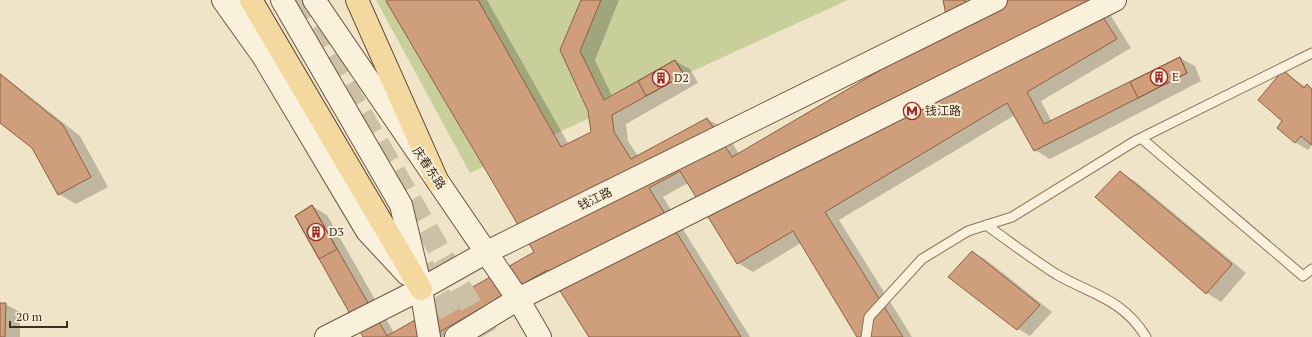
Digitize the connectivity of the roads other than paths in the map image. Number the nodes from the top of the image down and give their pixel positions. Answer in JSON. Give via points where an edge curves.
{"nodes":[{"id":1,"x":223,"y":0,"type":"edge"},
{"id":2,"x":238,"y":0,"type":"edge"},
{"id":3,"x":250,"y":0,"type":"edge"},
{"id":4,"x":282,"y":0,"type":"edge"},
{"id":5,"x":314,"y":0,"type":"edge"},
{"id":6,"x":357,"y":0,"type":"edge"},
{"id":7,"x":1115,"y":0,"type":"edge"},
{"id":8,"x":985,"y":2,"type":"edge"},
{"id":9,"x":1312,"y":53,"type":"edge"},
{"id":10,"x":262,"y":56,"type":"junction"},
{"id":11,"x":1141,"y":138,"type":"junction"},
{"id":12,"x":437,"y":180,"type":"junction"},
{"id":13,"x":986,"y":225,"type":"junction"},
{"id":14,"x":485,"y":253,"type":"junction"},
{"id":15,"x":1312,"y":269,"type":"edge"},
{"id":16,"x":421,"y":289,"type":"junction"},
{"id":17,"x":518,"y":298,"type":"junction"},
{"id":18,"x":326,"y":337,"type":"edge"},
{"id":19,"x":429,"y":337,"type":"edge"},
{"id":20,"x":456,"y":337,"type":"edge"},
{"id":21,"x":540,"y":337,"type":"edge"},
{"id":22,"x":866,"y":337,"type":"edge"},
{"id":23,"x":1146,"y":337,"type":"edge"}],
"edges":[{"from":1,"to":10,"type":"main road"},
{"from":2,"to":10,"type":"lane"},
{"from":3,"to":16,"type":"main road"},
{"from":4,"to":16,"type":"main road","via":[[401,205]]},
{"from":5,"to":12,"type":"main road","name":"庆春东路"},
{"from":6,"to":12,"type":"main road"},
{"from":7,"to":17,"type":"main road"},
{"from":8,"to":14,"type":"main road","name":"钱江路"},
{"from":9,"to":11,"type":"lane"},
{"from":10,"to":16,"type":"main road","via":[[367,231]]},
{"from":11,"to":13,"type":"lane","via":[[1012,217]]},
{"from":11,"to":15,"type":"lane","via":[[1303,276]]},
{"from":12,"to":14,"type":"main road","name":"庆春东路"},
{"from":13,"to":22,"type":"lane","via":[[968,231],[922,259],[869,317]]},
{"from":13,"to":23,"type":"lane","via":[[1055,273],[1106,298],[1124,310],[1138,324]]},
{"from":14,"to":16,"type":"main road","name":"钱江路"},
{"from":14,"to":17,"type":"main road","name":"庆春东路"},
{"from":16,"to":18,"type":"main road","name":"钱江路"},
{"from":16,"to":19,"type":"main road"},
{"from":17,"to":20,"type":"main road"},
{"from":17,"to":21,"type":"main road","name":"庆春东路"}]}
